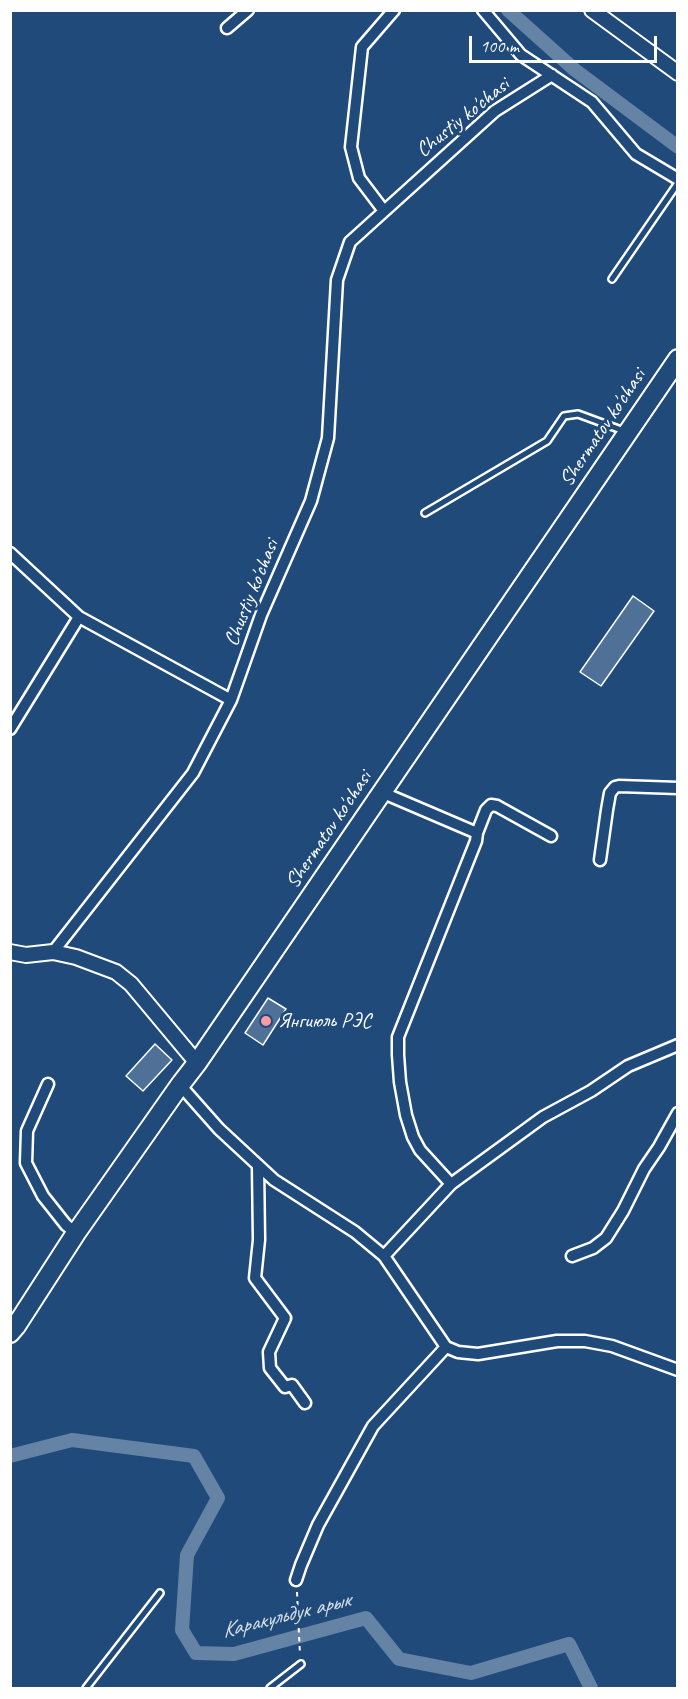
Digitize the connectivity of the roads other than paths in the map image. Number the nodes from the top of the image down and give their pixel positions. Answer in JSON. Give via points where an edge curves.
{"nodes":[{"id":1,"x":248,"y":10,"type":"edge"},
{"id":2,"x":483,"y":10,"type":"edge"},
{"id":3,"x":592,"y":10,"type":"edge"},
{"id":4,"x":389,"y":12,"type":"edge"},
{"id":5,"x":227,"y":28,"type":"dead end"},
{"id":6,"x":678,"y":73,"type":"edge"},
{"id":7,"x":552,"y":75,"type":"junction"},
{"id":8,"x":678,"y":181,"type":"edge"},
{"id":9,"x":384,"y":212,"type":"junction"},
{"id":10,"x":612,"y":279,"type":"dead end"},
{"id":11,"x":678,"y":359,"type":"edge"},
{"id":12,"x":627,"y":432,"type":"junction"},
{"id":13,"x":425,"y":513,"type":"dead end"},
{"id":14,"x":10,"y":553,"type":"edge"},
{"id":15,"x":80,"y":617,"type":"junction"},
{"id":16,"x":231,"y":700,"type":"junction"},
{"id":17,"x":10,"y":729,"type":"edge"},
{"id":18,"x":678,"y":788,"type":"edge"},
{"id":19,"x":381,"y":792,"type":"junction"},
{"id":20,"x":477,"y":833,"type":"junction"},
{"id":21,"x":551,"y":836,"type":"dead end"},
{"id":22,"x":600,"y":860,"type":"dead end"},
{"id":23,"x":10,"y":952,"type":"edge"},
{"id":24,"x":53,"y":952,"type":"junction"},
{"id":25,"x":678,"y":1045,"type":"edge"},
{"id":26,"x":197,"y":1064,"type":"junction"},
{"id":27,"x":48,"y":1084,"type":"dead end"},
{"id":28,"x":180,"y":1085,"type":"junction"},
{"id":29,"x":678,"y":1113,"type":"edge"},
{"id":30,"x":673,"y":1133,"type":"edge"},
{"id":31,"x":258,"y":1165,"type":"junction"},
{"id":32,"x":451,"y":1184,"type":"junction"},
{"id":33,"x":76,"y":1233,"type":"junction"},
{"id":34,"x":384,"y":1256,"type":"junction"},
{"id":35,"x":572,"y":1256,"type":"dead end"},
{"id":36,"x":12,"y":1331,"type":"edge"},
{"id":37,"x":446,"y":1347,"type":"junction"},
{"id":38,"x":678,"y":1370,"type":"edge"},
{"id":39,"x":305,"y":1404,"type":"dead end"},
{"id":40,"x":296,"y":1580,"type":"road end"},
{"id":41,"x":160,"y":1593,"type":"dead end"},
{"id":42,"x":301,"y":1664,"type":"road end"},
{"id":43,"x":86,"y":1689,"type":"edge"},
{"id":44,"x":270,"y":1689,"type":"edge"}],
"edges":[{"from":1,"to":5,"type":"street"},
{"from":2,"to":7,"type":"street","name":"Chustiy ko'chasi","via":[[521,55]]},
{"from":3,"to":6,"type":"street"},
{"from":4,"to":9,"type":"street","via":[[362,47],[351,147],[359,178]]},
{"from":7,"to":8,"type":"street","via":[[592,102],[636,154]]},
{"from":7,"to":9,"type":"street","name":"Chustiy ko'chasi","via":[[495,111]]},
{"from":8,"to":10,"type":"lane"},
{"from":9,"to":16,"type":"street","name":"Chustiy ko'chasi","via":[[350,242],[337,280],[328,438],[311,501],[261,615]]},
{"from":11,"to":12,"type":"main road","name":"Shermatov ko'chasi"},
{"from":12,"to":13,"type":"lane","via":[[578,414],[564,416],[547,441]]},
{"from":12,"to":19,"type":"main road","name":"Shermatov ko'chasi"},
{"from":14,"to":15,"type":"street"},
{"from":15,"to":16,"type":"street"},
{"from":15,"to":17,"type":"street"},
{"from":16,"to":24,"type":"street","name":"Chustiy ko'chasi","via":[[193,773]]},
{"from":18,"to":22,"type":"street","via":[[615,788],[610,793]]},
{"from":19,"to":20,"type":"street"},
{"from":19,"to":26,"type":"main road","name":"Shermatov ko'chasi"},
{"from":20,"to":21,"type":"street","via":[[486,810],[494,805]]},
{"from":20,"to":32,"type":"street","via":[[398,1037],[400,1082],[413,1137]]},
{"from":23,"to":24,"type":"street"},
{"from":24,"to":26,"type":"street","via":[[116,972],[131,984]]},
{"from":25,"to":32,"type":"street","via":[[628,1066],[543,1117]]},
{"from":26,"to":28,"type":"main road","name":"Shermatov ko'chasi"},
{"from":27,"to":33,"type":"street","via":[[27,1131],[26,1163],[43,1196]]},
{"from":28,"to":31,"type":"street"},
{"from":28,"to":33,"type":"main road","name":"Shermatov ko'chasi"},
{"from":29,"to":30,"type":"street"},
{"from":30,"to":35,"type":"street","via":[[644,1169],[606,1238]]},
{"from":31,"to":34,"type":"street"},
{"from":31,"to":39,"type":"street","via":[[255,1278],[285,1318],[269,1352],[270,1368],[285,1387],[292,1385]]},
{"from":32,"to":34,"type":"street"},
{"from":33,"to":36,"type":"main road","name":"Shermatov ko'chasi"},
{"from":34,"to":37,"type":"street"},
{"from":37,"to":38,"type":"street","via":[[477,1354],[557,1341],[585,1341],[612,1346]]},
{"from":37,"to":40,"type":"street","via":[[373,1426],[318,1525]]},
{"from":41,"to":43,"type":"lane"},
{"from":42,"to":44,"type":"lane"}]}
